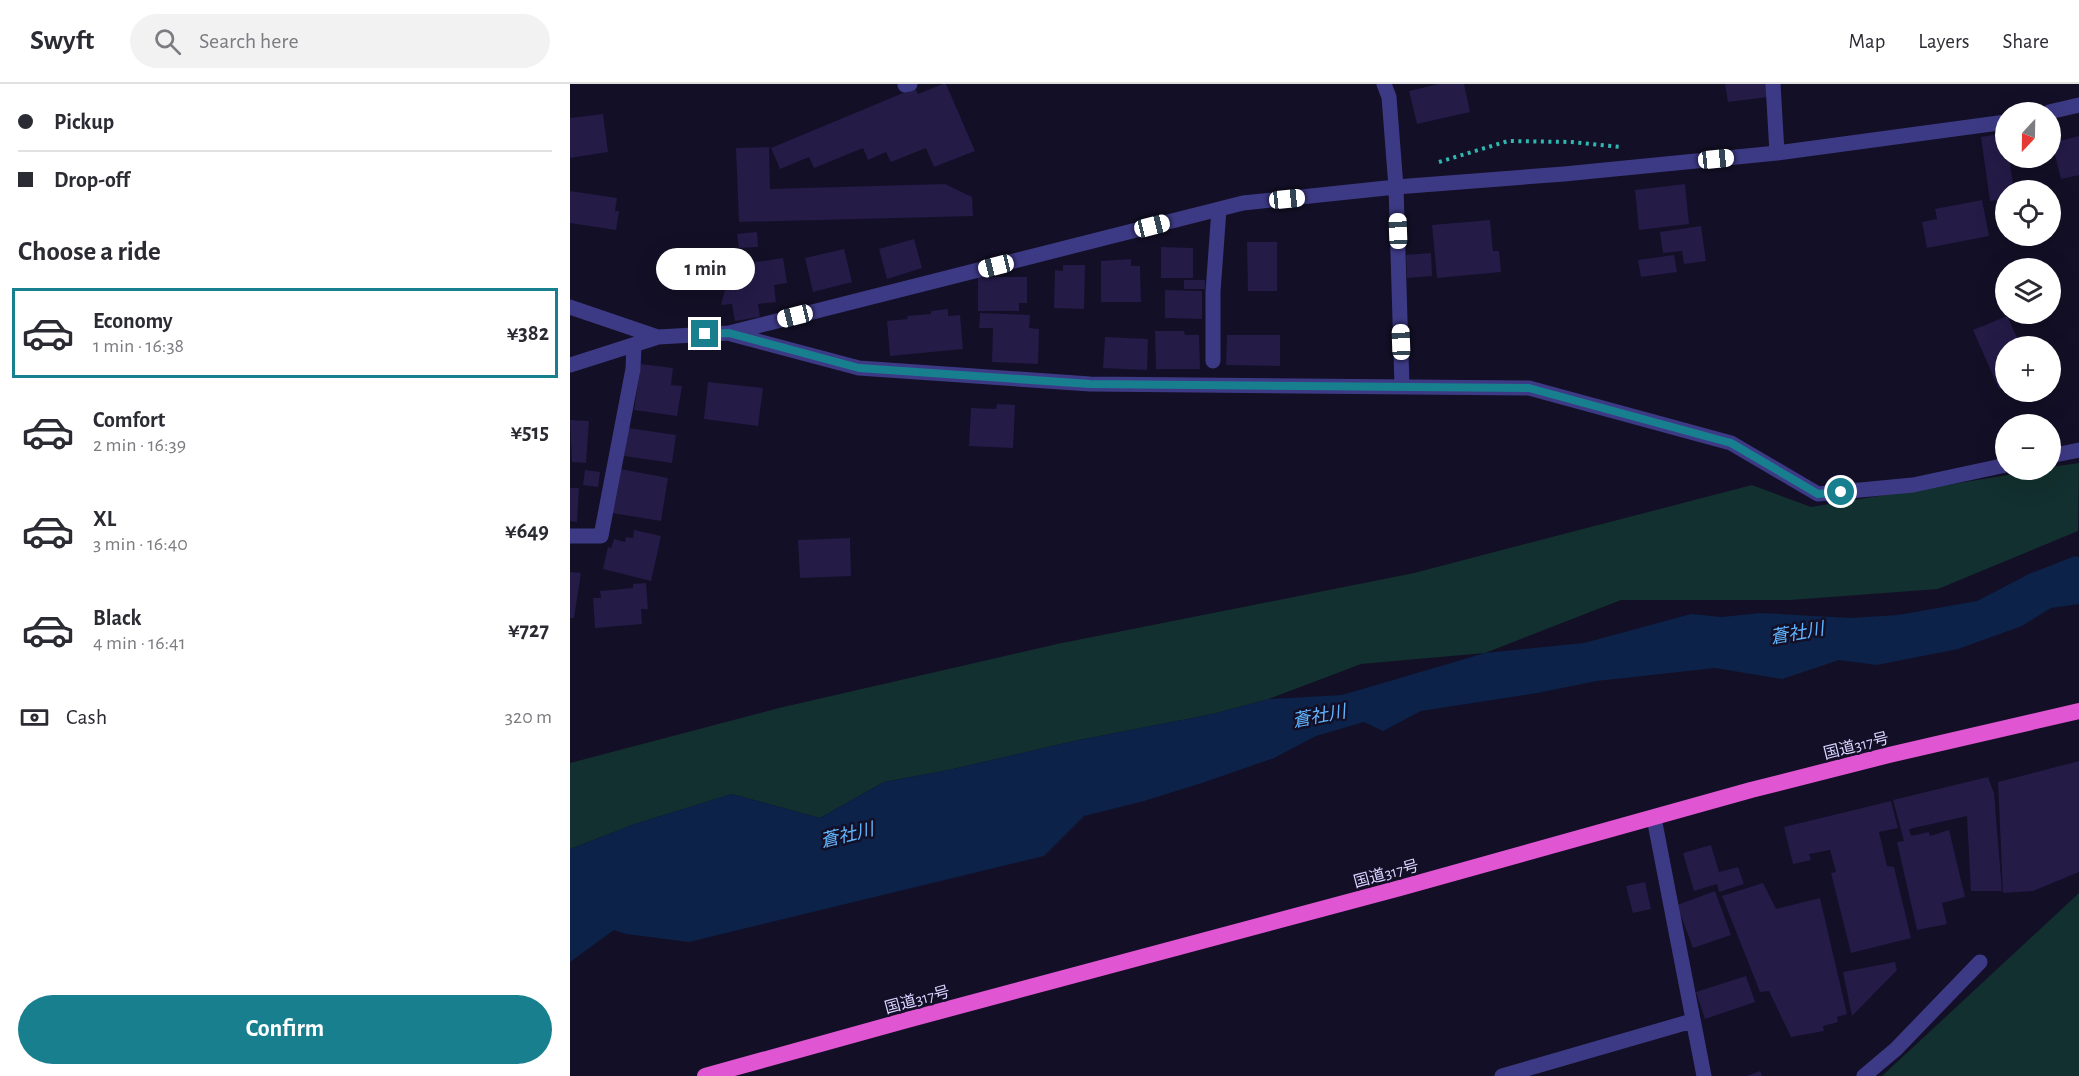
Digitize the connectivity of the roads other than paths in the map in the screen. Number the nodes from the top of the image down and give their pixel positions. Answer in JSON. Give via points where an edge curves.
{"nodes":[{"id":1,"x":1384,"y":84,"type":"edge"},
{"id":2,"x":1773,"y":84,"type":"edge"},
{"id":3,"x":2079,"y":105,"type":"edge"},
{"id":4,"x":2061,"y":109,"type":"edge"},
{"id":5,"x":1995,"y":123,"type":"edge"},
{"id":6,"x":1777,"y":153,"type":"junction"},
{"id":7,"x":1396,"y":187,"type":"junction"},
{"id":8,"x":1219,"y":209,"type":"junction"},
{"id":9,"x":570,"y":307,"type":"edge"},
{"id":10,"x":729,"y":333,"type":"junction"},
{"id":11,"x":658,"y":337,"type":"junction"},
{"id":12,"x":634,"y":345,"type":"junction"},
{"id":13,"x":1213,"y":361,"type":"dead end"},
{"id":14,"x":570,"y":365,"type":"edge"},
{"id":15,"x":1402,"y":386,"type":"junction"},
{"id":16,"x":2079,"y":450,"type":"edge"},
{"id":17,"x":2061,"y":454,"type":"edge"},
{"id":18,"x":1995,"y":467,"type":"edge"},
{"id":19,"x":570,"y":536,"type":"edge"},
{"id":20,"x":2079,"y":711,"type":"edge"},
{"id":21,"x":1654,"y":818,"type":"junction"},
{"id":22,"x":1980,"y":962,"type":"dead end"},
{"id":23,"x":1692,"y":1021,"type":"junction"},
{"id":24,"x":705,"y":1076,"type":"edge"},
{"id":25,"x":1502,"y":1076,"type":"edge"},
{"id":26,"x":1704,"y":1076,"type":"edge"},
{"id":27,"x":1864,"y":1076,"type":"edge"}],
"edges":[{"from":1,"to":7,"type":"street","via":[[1389,97]]},
{"from":2,"to":6,"type":"street"},
{"from":3,"to":4,"type":"street"},
{"from":5,"to":6,"type":"street"},
{"from":6,"to":7,"type":"street"},
{"from":7,"to":8,"type":"street"},
{"from":7,"to":15,"type":"street"},
{"from":8,"to":10,"type":"street"},
{"from":8,"to":13,"type":"street"},
{"from":9,"to":11,"type":"street"},
{"from":10,"to":11,"type":"street"},
{"from":10,"to":15,"type":"street","via":[[859,368],[1090,384]]},
{"from":11,"to":12,"type":"street"},
{"from":12,"to":14,"type":"street"},
{"from":12,"to":19,"type":"street","via":[[633,369],[601,536]]},
{"from":15,"to":18,"type":"street","via":[[1529,388],[1731,443],[1818,494],[1913,485]]},
{"from":16,"to":17,"type":"street"},
{"from":20,"to":21,"type":"highway","name":"国道317号","via":[[1820,772]]},
{"from":21,"to":23,"type":"street"},
{"from":21,"to":24,"type":"highway","name":"国道317号"},
{"from":22,"to":27,"type":"street","via":[[1896,1049]]},
{"from":23,"to":25,"type":"street"},
{"from":23,"to":26,"type":"street"}]}
